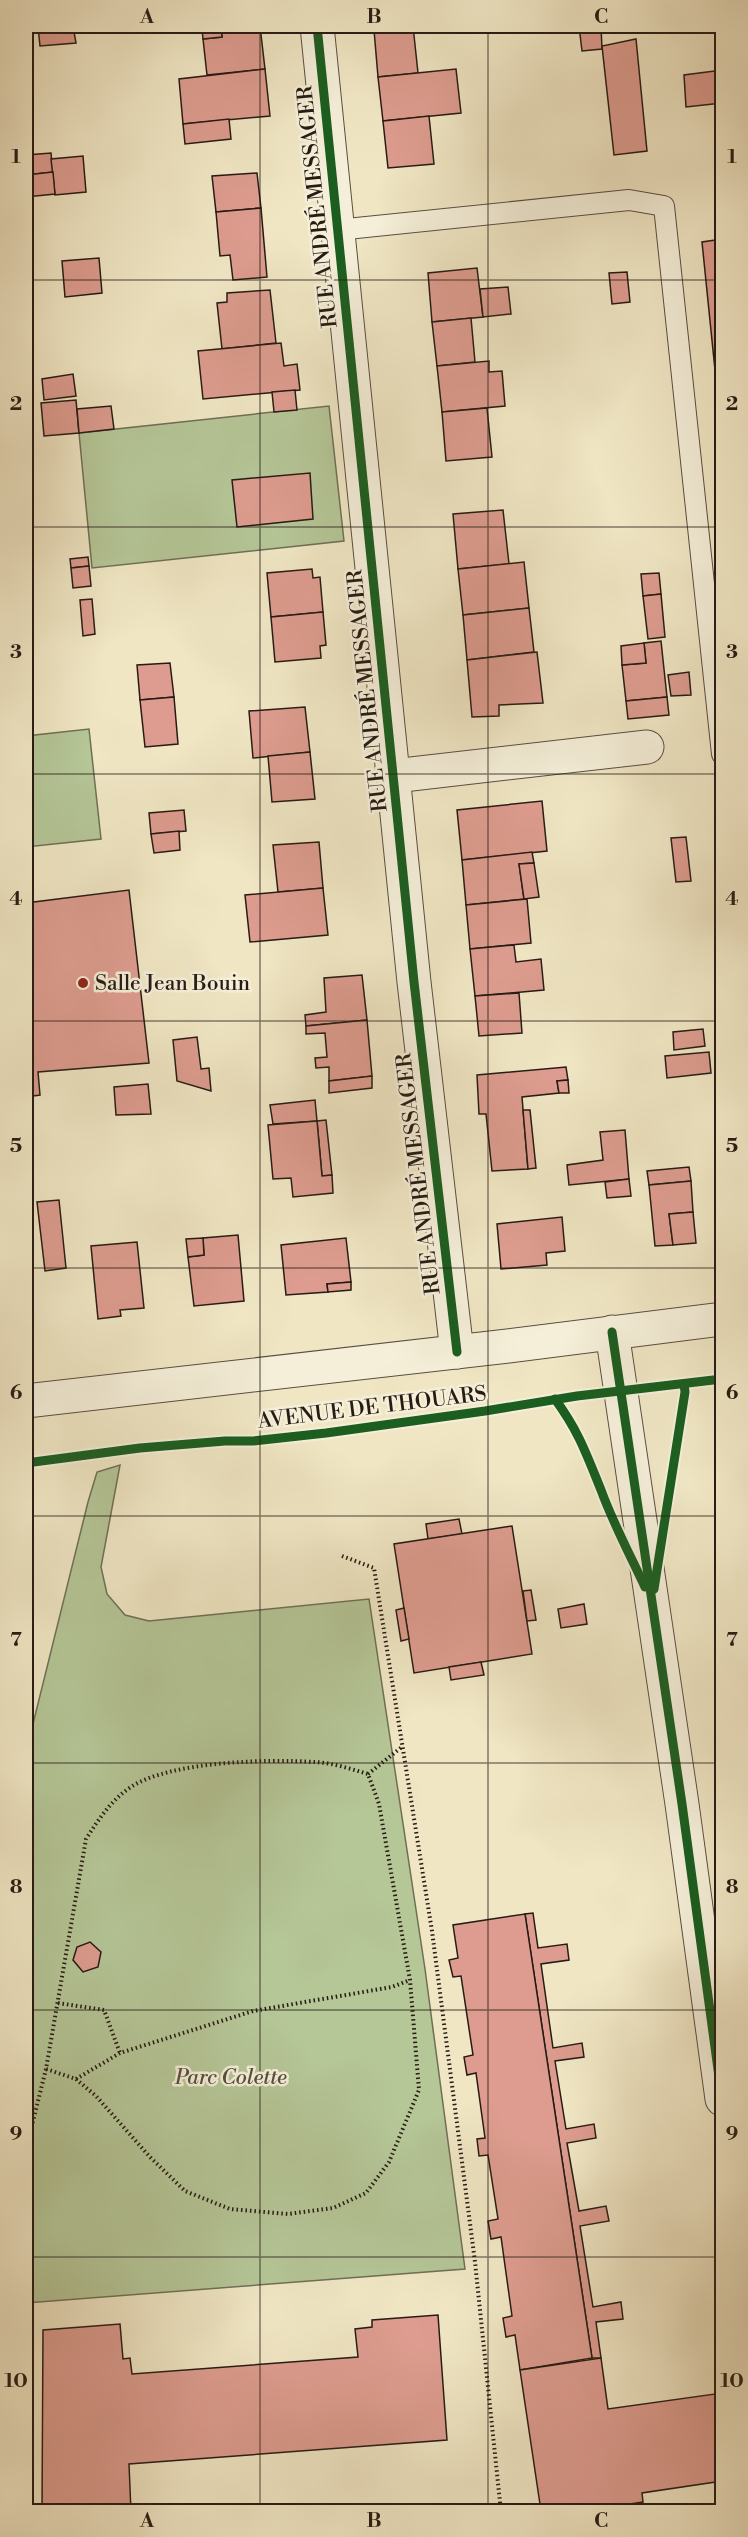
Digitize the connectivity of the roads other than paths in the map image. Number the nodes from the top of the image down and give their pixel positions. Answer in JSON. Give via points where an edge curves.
{"nodes":[{"id":1,"x":317,"y":26,"type":"edge"},
{"id":2,"x":337,"y":230,"type":"junction"},
{"id":3,"x":647,"y":747,"type":"dead end"},
{"id":4,"x":723,"y":754,"type":"edge"},
{"id":5,"x":394,"y":776,"type":"junction"},
{"id":6,"x":723,"y":1319,"type":"edge"},
{"id":7,"x":612,"y":1332,"type":"junction"},
{"id":8,"x":457,"y":1352,"type":"junction"},
{"id":9,"x":26,"y":1401,"type":"edge"},
{"id":10,"x":723,"y":2099,"type":"edge"}],
"edges":[{"from":1,"to":2,"type":"street","name":"RUE ANDRÉ MESSAGER"},
{"from":2,"to":4,"type":"lane","via":[[629,200],[664,206]]},
{"from":2,"to":5,"type":"street","name":"RUE ANDRÉ MESSAGER"},
{"from":3,"to":5,"type":"street"},
{"from":5,"to":8,"type":"street","name":"RUE ANDRÉ MESSAGER"},
{"from":6,"to":7,"type":"street","name":"AVENUE DE THOUARS"},
{"from":7,"to":8,"type":"street","name":"AVENUE DE THOUARS"},
{"from":7,"to":10,"type":"street"},
{"from":8,"to":9,"type":"street","name":"AVENUE DE THOUARS"}]}
